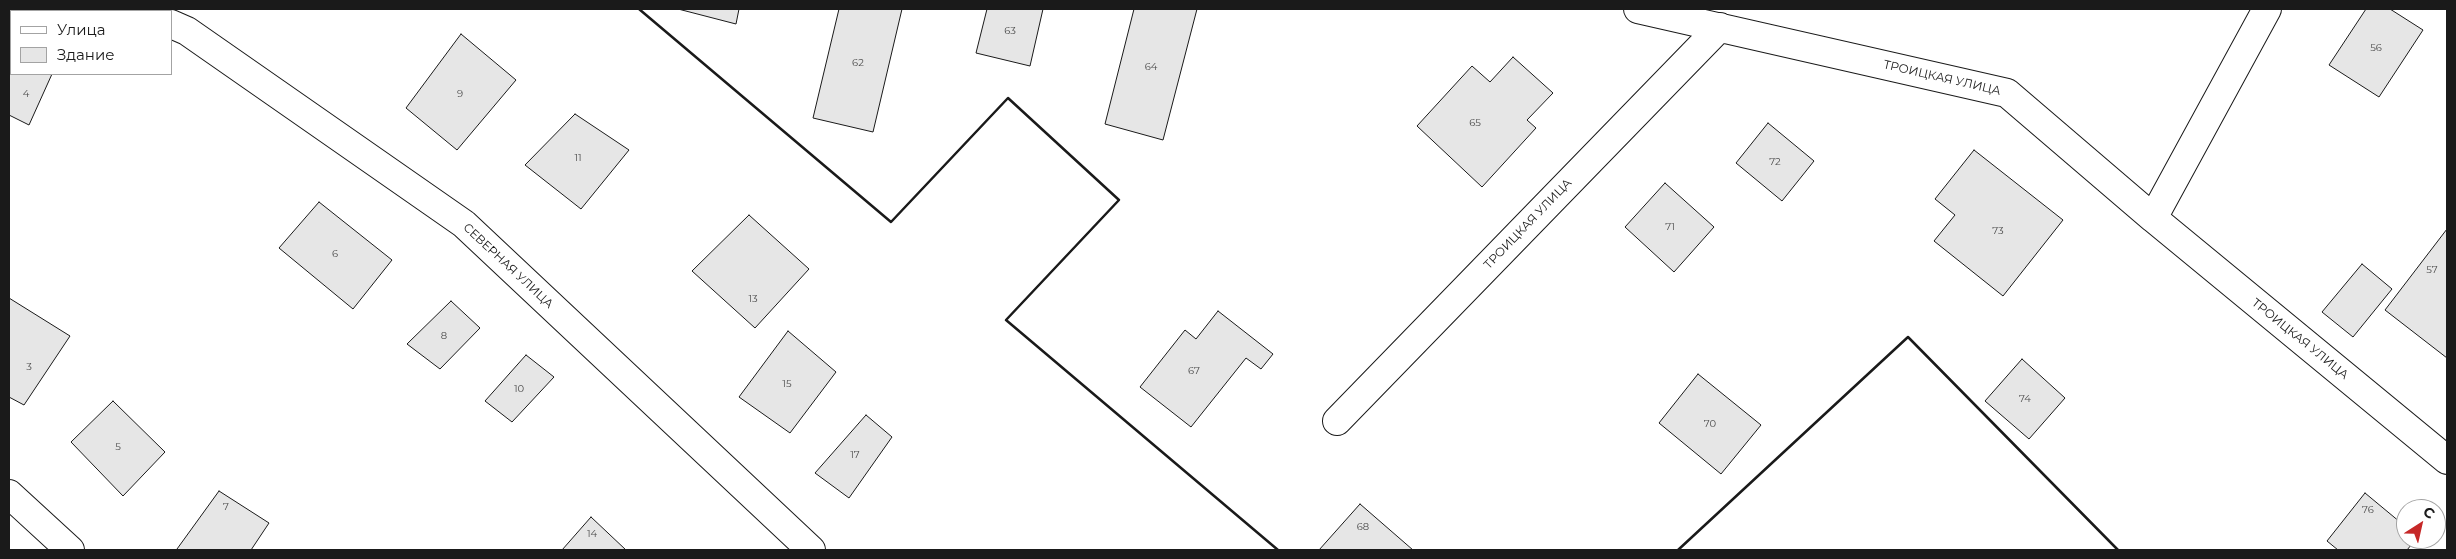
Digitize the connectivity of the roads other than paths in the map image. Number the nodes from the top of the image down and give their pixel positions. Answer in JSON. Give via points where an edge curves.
{"nodes":[{"id":1,"x":1638,"y":9,"type":"edge"},
{"id":2,"x":2267,"y":9,"type":"edge"},
{"id":3,"x":172,"y":24,"type":"edge"},
{"id":4,"x":1720,"y":27,"type":"junction"},
{"id":5,"x":2153,"y":218,"type":"junction"},
{"id":6,"x":1337,"y":421,"type":"dead end"},
{"id":7,"x":2447,"y":460,"type":"edge"},
{"id":8,"x":9,"y":494,"type":"edge"},
{"id":9,"x":70,"y":550,"type":"edge"},
{"id":10,"x":811,"y":550,"type":"edge"}],
"edges":[{"from":1,"to":4,"type":"street","name":"ТРОИЦКАЯ УЛИЦА"},
{"from":2,"to":5,"type":"street"},
{"from":3,"to":10,"type":"street","name":"СЕВЕРНАЯ УЛИЦА","via":[[187,31],[464,224]]},
{"from":4,"to":5,"type":"street","name":"ТРОИЦКАЯ УЛИЦА","via":[[2007,93]]},
{"from":4,"to":6,"type":"street","name":"ТРОИЦКАЯ УЛИЦА"},
{"from":5,"to":7,"type":"street","name":"ТРОИЦКАЯ УЛИЦА"},
{"from":8,"to":9,"type":"street"}]}
